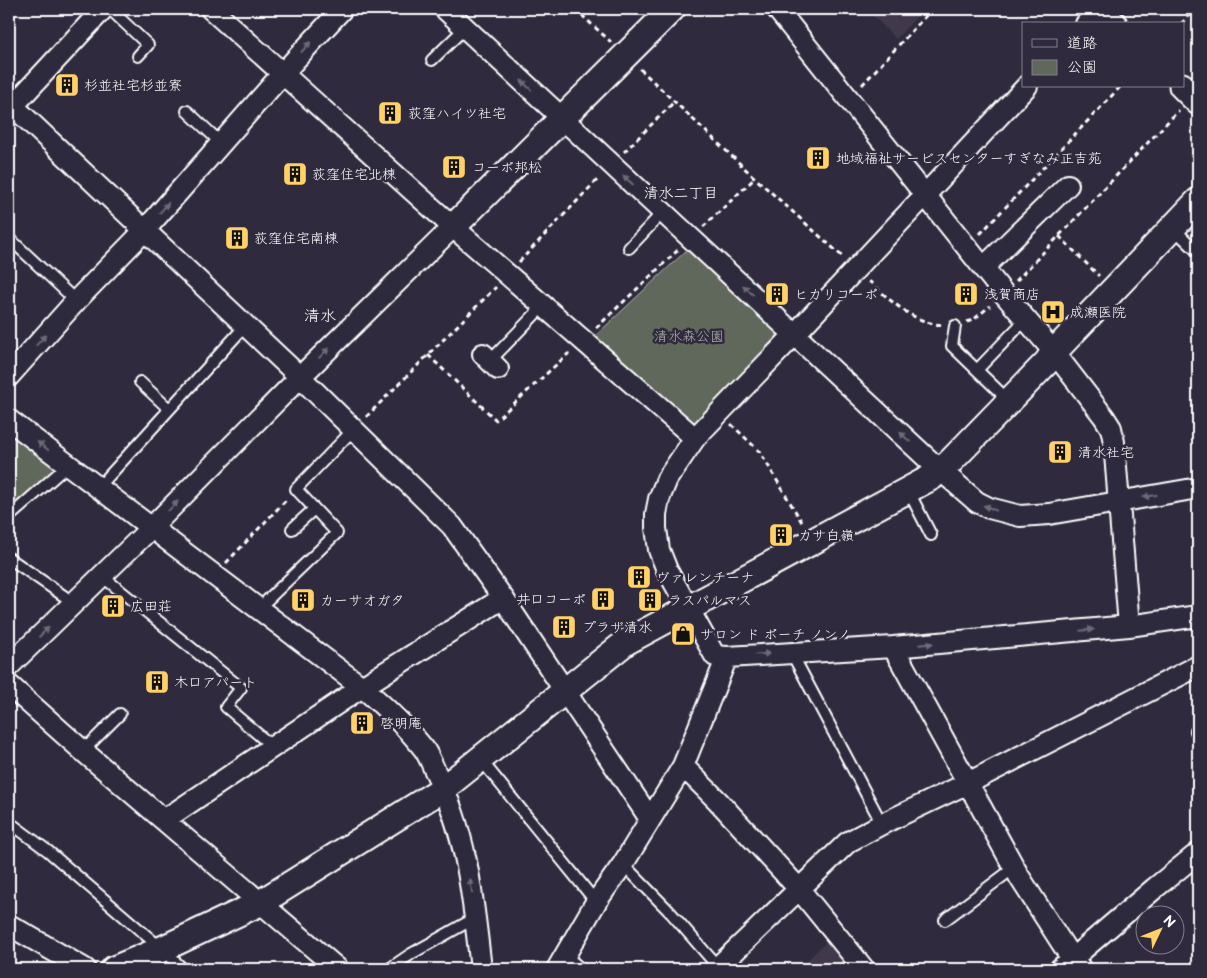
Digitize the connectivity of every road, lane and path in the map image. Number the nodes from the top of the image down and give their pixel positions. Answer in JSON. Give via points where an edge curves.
{"nodes":[{"id":1,"x":103,"y":9,"type":"edge"},
{"id":2,"x":110,"y":9,"type":"edge"},
{"id":3,"x":212,"y":9,"type":"edge"},
{"id":4,"x":340,"y":9,"type":"edge"},
{"id":5,"x":444,"y":9,"type":"edge"},
{"id":6,"x":575,"y":9,"type":"edge"},
{"id":7,"x":672,"y":9,"type":"edge"},
{"id":8,"x":777,"y":9,"type":"edge"},
{"id":9,"x":932,"y":9,"type":"edge"},
{"id":10,"x":1196,"y":9,"type":"edge"},
{"id":11,"x":1183,"y":22,"type":"edge"},
{"id":12,"x":466,"y":28,"type":"junction"},
{"id":13,"x":625,"y":55,"type":"junction"},
{"id":14,"x":138,"y":56,"type":"dead end"},
{"id":15,"x":432,"y":60,"type":"dead end"},
{"id":16,"x":283,"y":73,"type":"junction"},
{"id":17,"x":1025,"y":88,"type":"edge"},
{"id":18,"x":1119,"y":88,"type":"edge"},
{"id":19,"x":1184,"y":88,"type":"edge"},
{"id":20,"x":850,"y":99,"type":"junction"},
{"id":21,"x":1198,"y":102,"type":"edge"},
{"id":22,"x":10,"y":106,"type":"edge"},
{"id":23,"x":187,"y":111,"type":"dead end"},
{"id":24,"x":562,"y":118,"type":"junction"},
{"id":25,"x":221,"y":143,"type":"junction"},
{"id":26,"x":755,"y":178,"type":"dead end"},
{"id":27,"x":1068,"y":185,"type":"dead end"},
{"id":28,"x":926,"y":195,"type":"junction"},
{"id":29,"x":1198,"y":201,"type":"edge"},
{"id":30,"x":663,"y":212,"type":"junction"},
{"id":31,"x":453,"y":227,"type":"junction"},
{"id":32,"x":1173,"y":228,"type":"junction"},
{"id":33,"x":145,"y":230,"type":"junction"},
{"id":34,"x":1059,"y":236,"type":"dead end"},
{"id":35,"x":9,"y":238,"type":"edge"},
{"id":36,"x":691,"y":238,"type":"junction"},
{"id":37,"x":629,"y":248,"type":"dead end"},
{"id":38,"x":968,"y":248,"type":"junction"},
{"id":39,"x":1198,"y":252,"type":"edge"},
{"id":40,"x":984,"y":267,"type":"junction"},
{"id":41,"x":1113,"y":290,"type":"junction"},
{"id":42,"x":76,"y":301,"type":"junction"},
{"id":43,"x":543,"y":306,"type":"junction"},
{"id":44,"x":1026,"y":319,"type":"junction"},
{"id":45,"x":246,"y":325,"type":"junction"},
{"id":46,"x":956,"y":326,"type":"dead end"},
{"id":47,"x":795,"y":334,"type":"junction"},
{"id":48,"x":582,"y":341,"type":"junction"},
{"id":49,"x":1054,"y":352,"type":"junction"},
{"id":50,"x":428,"y":355,"type":"dead end"},
{"id":51,"x":490,"y":362,"type":"dead end"},
{"id":52,"x":977,"y":370,"type":"junction"},
{"id":53,"x":9,"y":376,"type":"edge"},
{"id":54,"x":300,"y":377,"type":"junction"},
{"id":55,"x":140,"y":382,"type":"dead end"},
{"id":56,"x":1009,"y":401,"type":"junction"},
{"id":57,"x":169,"y":409,"type":"junction"},
{"id":58,"x":720,"y":412,"type":"junction"},
{"id":59,"x":9,"y":420,"type":"edge"},
{"id":60,"x":354,"y":429,"type":"junction"},
{"id":61,"x":695,"y":438,"type":"junction"},
{"id":62,"x":68,"y":465,"type":"junction"},
{"id":63,"x":940,"y":470,"type":"junction"},
{"id":64,"x":98,"y":488,"type":"junction"},
{"id":65,"x":1198,"y":488,"type":"edge"},
{"id":66,"x":296,"y":489,"type":"junction"},
{"id":67,"x":908,"y":490,"type":"junction"},
{"id":68,"x":1120,"y":501,"type":"junction"},
{"id":69,"x":314,"y":509,"type":"junction"},
{"id":70,"x":9,"y":517,"type":"edge"},
{"id":71,"x":151,"y":528,"type":"junction"},
{"id":72,"x":292,"y":529,"type":"dead end"},
{"id":73,"x":932,"y":535,"type":"dead end"},
{"id":74,"x":813,"y":542,"type":"junction"},
{"id":75,"x":9,"y":558,"type":"edge"},
{"id":76,"x":214,"y":575,"type":"junction"},
{"id":77,"x":102,"y":576,"type":"junction"},
{"id":78,"x":503,"y":598,"type":"junction"},
{"id":79,"x":74,"y":603,"type":"junction"},
{"id":80,"x":688,"y":608,"type":"junction"},
{"id":81,"x":258,"y":609,"type":"junction"},
{"id":82,"x":1198,"y":616,"type":"edge"},
{"id":83,"x":1129,"y":626,"type":"junction"},
{"id":84,"x":893,"y":647,"type":"junction"},
{"id":85,"x":791,"y":652,"type":"junction"},
{"id":86,"x":721,"y":657,"type":"junction"},
{"id":87,"x":9,"y":666,"type":"edge"},
{"id":88,"x":1198,"y":666,"type":"edge"},
{"id":89,"x":9,"y":686,"type":"edge"},
{"id":90,"x":362,"y":687,"type":"junction"},
{"id":91,"x":564,"y":692,"type":"junction"},
{"id":92,"x":120,"y":714,"type":"dead end"},
{"id":93,"x":272,"y":747,"type":"junction"},
{"id":94,"x":83,"y":751,"type":"junction"},
{"id":95,"x":481,"y":760,"type":"junction"},
{"id":96,"x":684,"y":766,"type":"junction"},
{"id":97,"x":968,"y":783,"type":"junction"},
{"id":98,"x":444,"y":788,"type":"junction"},
{"id":99,"x":650,"y":819,"type":"junction"},
{"id":100,"x":164,"y":820,"type":"junction"},
{"id":101,"x":9,"y":822,"type":"edge"},
{"id":102,"x":882,"y":824,"type":"junction"},
{"id":103,"x":1198,"y":853,"type":"edge"},
{"id":104,"x":622,"y":864,"type":"junction"},
{"id":105,"x":1015,"y":867,"type":"junction"},
{"id":106,"x":799,"y":889,"type":"junction"},
{"id":107,"x":596,"y":902,"type":"junction"},
{"id":108,"x":260,"y":903,"type":"junction"},
{"id":109,"x":475,"y":918,"type":"junction"},
{"id":110,"x":945,"y":920,"type":"dead end"},
{"id":111,"x":9,"y":925,"type":"edge"},
{"id":112,"x":162,"y":949,"type":"junction"},
{"id":113,"x":561,"y":962,"type":"edge"},
{"id":114,"x":1071,"y":966,"type":"edge"},
{"id":115,"x":717,"y":968,"type":"edge"},
{"id":116,"x":85,"y":969,"type":"edge"},
{"id":117,"x":114,"y":969,"type":"edge"},
{"id":118,"x":182,"y":969,"type":"edge"},
{"id":119,"x":338,"y":969,"type":"edge"},
{"id":120,"x":389,"y":969,"type":"edge"},
{"id":121,"x":481,"y":969,"type":"edge"},
{"id":122,"x":581,"y":969,"type":"edge"},
{"id":123,"x":864,"y":969,"type":"edge"}],
"edges":[{"from":1,"to":22,"type":"street"},
{"from":2,"to":14,"type":"lane","via":[[148,46]]},
{"from":3,"to":16,"type":"street"},
{"from":16,"to":4,"type":"street","one_way":true},
{"from":5,"to":12,"type":"street"},
{"from":6,"to":13,"type":"path"},
{"from":7,"to":13,"type":"street"},
{"from":8,"to":20,"type":"street"},
{"from":9,"to":20,"type":"path"},
{"from":10,"to":11,"type":"path"},
{"from":12,"to":15,"type":"lane"},
{"from":24,"to":12,"type":"street","one_way":true},
{"from":13,"to":24,"type":"street"},
{"from":16,"to":25,"type":"street"},
{"from":16,"to":31,"type":"street"},
{"from":17,"to":28,"type":"street"},
{"from":18,"to":38,"type":"path"},
{"from":19,"to":21,"type":"street"},
{"from":20,"to":28,"type":"street"},
{"from":22,"to":33,"type":"street"},
{"from":23,"to":25,"type":"lane"},
{"from":30,"to":24,"type":"street","one_way":true},
{"from":24,"to":31,"type":"street"},
{"from":33,"to":25,"type":"street","one_way":true},
{"from":26,"to":36,"type":"path"},
{"from":27,"to":40,"type":"street"},
{"from":28,"to":38,"type":"street"},
{"from":28,"to":47,"type":"street"},
{"from":29,"to":32,"type":"street"},
{"from":30,"to":36,"type":"street"},
{"from":30,"to":37,"type":"lane"},
{"from":31,"to":43,"type":"street"},
{"from":54,"to":31,"type":"street","one_way":true},
{"from":32,"to":39,"type":"lane"},
{"from":32,"to":41,"type":"street"},
{"from":33,"to":42,"type":"street"},
{"from":33,"to":45,"type":"street"},
{"from":34,"to":41,"type":"path"},
{"from":35,"to":42,"type":"lane"},
{"from":47,"to":36,"type":"street","one_way":true},
{"from":36,"to":48,"type":"path"},
{"from":38,"to":40,"type":"street"},
{"from":40,"to":44,"type":"street"},
{"from":41,"to":49,"type":"street"},
{"from":53,"to":42,"type":"street","one_way":true},
{"from":43,"to":48,"type":"street"},
{"from":43,"to":51,"type":"lane"},
{"from":44,"to":49,"type":"street"},
{"from":44,"to":52,"type":"lane"},
{"from":45,"to":54,"type":"street"},
{"from":45,"to":57,"type":"lane"},
{"from":46,"to":52,"type":"lane","via":[[952,346]]},
{"from":47,"to":58,"type":"street"},
{"from":63,"to":47,"type":"street","one_way":true},
{"from":48,"to":50,"type":"path","via":[[496,420]]},
{"from":48,"to":61,"type":"street"},
{"from":49,"to":56,"type":"street"},
{"from":49,"to":68,"type":"street","via":[[1111,428]]},
{"from":52,"to":56,"type":"lane"},
{"from":54,"to":60,"type":"street"},
{"from":71,"to":54,"type":"street","one_way":true},
{"from":55,"to":57,"type":"lane"},
{"from":56,"to":63,"type":"street"},
{"from":57,"to":64,"type":"lane"},
{"from":58,"to":61,"type":"street"},
{"from":58,"to":74,"type":"path","via":[[760,452]]},
{"from":62,"to":59,"type":"street","one_way":true},
{"from":60,"to":66,"type":"lane"},
{"from":60,"to":78,"type":"street","via":[[452,526]]},
{"from":61,"to":80,"type":"street","via":[[667,479],[656,514],[659,550]]},
{"from":62,"to":64,"type":"street"},
{"from":62,"to":70,"type":"lane"},
{"from":63,"to":67,"type":"street"},
{"from":68,"to":63,"type":"street","one_way":true,"via":[[1030,516],[1009,514],[977,502]]},
{"from":64,"to":71,"type":"street"},
{"from":65,"to":68,"type":"street","one_way":true},
{"from":66,"to":69,"type":"lane"},
{"from":66,"to":76,"type":"path"},
{"from":67,"to":73,"type":"lane"},
{"from":67,"to":74,"type":"street"},
{"from":68,"to":83,"type":"street"},
{"from":69,"to":72,"type":"lane"},
{"from":69,"to":81,"type":"lane","via":[[337,533]]},
{"from":71,"to":76,"type":"street"},
{"from":71,"to":77,"type":"street"},
{"from":74,"to":80,"type":"street"},
{"from":75,"to":79,"type":"lane"},
{"from":76,"to":81,"type":"street"},
{"from":77,"to":79,"type":"street"},
{"from":77,"to":93,"type":"lane","via":[[241,688],[226,707]]},
{"from":78,"to":90,"type":"street"},
{"from":78,"to":91,"type":"street"},
{"from":87,"to":79,"type":"street","one_way":true},
{"from":80,"to":86,"type":"street"},
{"from":80,"to":91,"type":"street","via":[[626,642]]},
{"from":81,"to":90,"type":"street"},
{"from":82,"to":83,"type":"street"},
{"from":84,"to":83,"type":"street","one_way":true},
{"from":84,"to":85,"type":"street"},
{"from":84,"to":97,"type":"street"},
{"from":86,"to":85,"type":"street","one_way":true},
{"from":85,"to":102,"type":"lane"},
{"from":86,"to":96,"type":"street"},
{"from":88,"to":97,"type":"street"},
{"from":89,"to":94,"type":"street"},
{"from":90,"to":93,"type":"street"},
{"from":90,"to":98,"type":"street","via":[[401,722],[425,750]]},
{"from":91,"to":95,"type":"street"},
{"from":91,"to":99,"type":"street"},
{"from":92,"to":94,"type":"lane"},
{"from":93,"to":100,"type":"street"},
{"from":94,"to":100,"type":"street"},
{"from":95,"to":98,"type":"street"},
{"from":95,"to":107,"type":"lane"},
{"from":96,"to":99,"type":"street"},
{"from":96,"to":106,"type":"street"},
{"from":97,"to":102,"type":"street"},
{"from":97,"to":105,"type":"street"},
{"from":98,"to":108,"type":"street"},
{"from":109,"to":98,"type":"street","one_way":true,"via":[[465,851]]},
{"from":99,"to":104,"type":"street"},
{"from":100,"to":108,"type":"street"},
{"from":101,"to":112,"type":"lane","via":[[48,851]]},
{"from":102,"to":106,"type":"street","via":[[848,842]]},
{"from":103,"to":114,"type":"street"},
{"from":104,"to":107,"type":"street"},
{"from":104,"to":115,"type":"lane"},
{"from":105,"to":110,"type":"lane"},
{"from":105,"to":114,"type":"street"},
{"from":106,"to":115,"type":"street"},
{"from":106,"to":123,"type":"street"},
{"from":107,"to":113,"type":"street"},
{"from":108,"to":112,"type":"street"},
{"from":108,"to":119,"type":"street"},
{"from":109,"to":120,"type":"lane"},
{"from":109,"to":121,"type":"street"},
{"from":111,"to":116,"type":"street"},
{"from":112,"to":117,"type":"street"},
{"from":112,"to":118,"type":"lane"},
{"from":113,"to":122,"type":"lane"}]}
